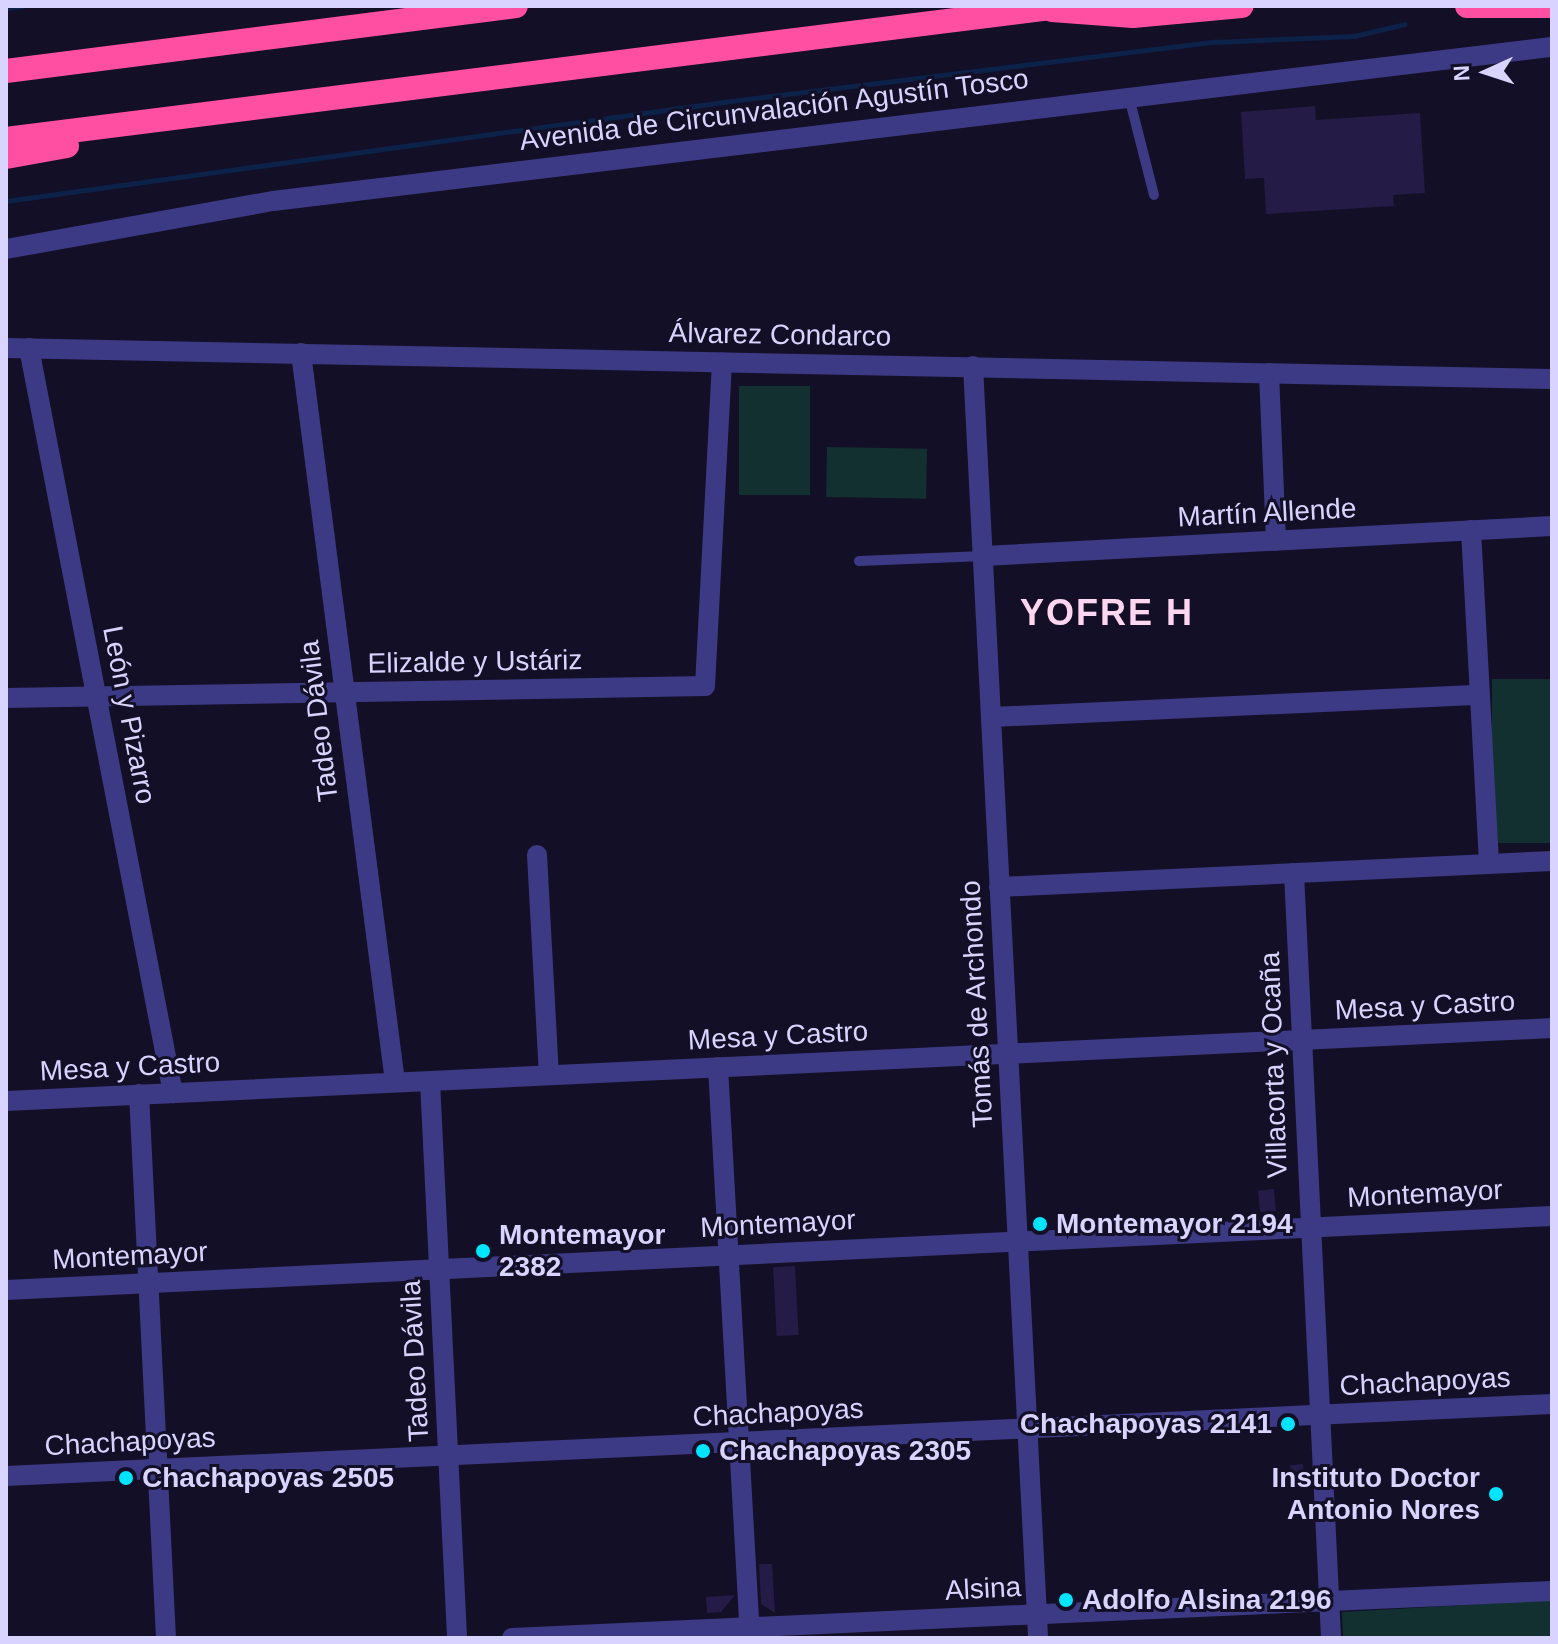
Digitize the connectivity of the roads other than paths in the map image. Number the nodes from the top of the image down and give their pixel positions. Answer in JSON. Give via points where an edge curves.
{"nodes":[{"id":1,"x":516,"y":6,"type":"edge"},
{"id":2,"x":1066,"y":6,"type":"edge"},
{"id":3,"x":1242,"y":6,"type":"edge"},
{"id":4,"x":1467,"y":6,"type":"edge"},
{"id":5,"x":1552,"y":6,"type":"edge"},
{"id":6,"x":1042,"y":9,"type":"junction"},
{"id":7,"x":1552,"y":47,"type":"edge"},
{"id":8,"x":6,"y":71,"type":"edge"},
{"id":9,"x":1129,"y":97,"type":"junction"},
{"id":10,"x":181,"y":117,"type":"junction"},
{"id":11,"x":6,"y":139,"type":"edge"},
{"id":12,"x":6,"y":157,"type":"edge"},
{"id":13,"x":1154,"y":195,"type":"dead end"},
{"id":14,"x":6,"y":249,"type":"edge"},
{"id":15,"x":6,"y":348,"type":"edge"},
{"id":16,"x":29,"y":348,"type":"junction"},
{"id":17,"x":301,"y":353,"type":"junction"},
{"id":18,"x":722,"y":362,"type":"junction"},
{"id":19,"x":973,"y":366,"type":"junction"},
{"id":20,"x":1269,"y":373,"type":"junction"},
{"id":21,"x":1552,"y":379,"type":"edge"},
{"id":22,"x":1552,"y":526,"type":"edge"},
{"id":23,"x":1471,"y":530,"type":"junction"},
{"id":24,"x":1276,"y":541,"type":"junction"},
{"id":25,"x":984,"y":556,"type":"junction"},
{"id":26,"x":859,"y":561,"type":"dead end"},
{"id":27,"x":343,"y":692,"type":"junction"},
{"id":28,"x":97,"y":694,"type":"junction"},
{"id":29,"x":1480,"y":695,"type":"junction"},
{"id":30,"x":6,"y":698,"type":"edge"},
{"id":31,"x":992,"y":717,"type":"junction"},
{"id":32,"x":537,"y":855,"type":"dead end"},
{"id":33,"x":1552,"y":861,"type":"edge"},
{"id":34,"x":1489,"y":864,"type":"junction"},
{"id":35,"x":1294,"y":873,"type":"junction"},
{"id":36,"x":999,"y":887,"type":"junction"},
{"id":37,"x":1552,"y":1028,"type":"edge"},
{"id":38,"x":1300,"y":1040,"type":"junction"},
{"id":39,"x":1007,"y":1054,"type":"junction"},
{"id":40,"x":718,"y":1067,"type":"junction"},
{"id":41,"x":549,"y":1075,"type":"junction"},
{"id":42,"x":430,"y":1081,"type":"junction"},
{"id":43,"x":395,"y":1082,"type":"junction"},
{"id":44,"x":173,"y":1093,"type":"junction"},
{"id":45,"x":139,"y":1094,"type":"junction"},
{"id":46,"x":6,"y":1101,"type":"edge"},
{"id":47,"x":1552,"y":1216,"type":"edge"},
{"id":48,"x":1309,"y":1228,"type":"junction"},
{"id":49,"x":1017,"y":1241,"type":"junction"},
{"id":50,"x":728,"y":1254,"type":"junction"},
{"id":51,"x":438,"y":1268,"type":"junction"},
{"id":52,"x":148,"y":1283,"type":"junction"},
{"id":53,"x":6,"y":1290,"type":"edge"},
{"id":54,"x":1552,"y":1404,"type":"edge"},
{"id":55,"x":1319,"y":1415,"type":"junction"},
{"id":56,"x":1027,"y":1429,"type":"junction"},
{"id":57,"x":739,"y":1442,"type":"junction"},
{"id":58,"x":447,"y":1455,"type":"junction"},
{"id":59,"x":158,"y":1468,"type":"junction"},
{"id":60,"x":6,"y":1476,"type":"edge"},
{"id":61,"x":1552,"y":1591,"type":"edge"},
{"id":62,"x":1329,"y":1601,"type":"junction"},
{"id":63,"x":1037,"y":1614,"type":"junction"},
{"id":64,"x":750,"y":1633,"type":"edge"},
{"id":65,"x":166,"y":1638,"type":"edge"},
{"id":66,"x":457,"y":1638,"type":"edge"},
{"id":67,"x":512,"y":1638,"type":"edge"},
{"id":68,"x":1038,"y":1638,"type":"edge"},
{"id":69,"x":1331,"y":1638,"type":"edge"}],
"edges":[{"from":1,"to":8,"type":"highway"},
{"from":2,"to":6,"type":"highway"},
{"from":3,"to":6,"type":"highway","via":[[1133,16]]},
{"from":4,"to":5,"type":"highway"},
{"from":6,"to":10,"type":"highway"},
{"from":7,"to":9,"type":"street","name":"Avenida de Circunvalación Agustín Tosco"},
{"from":9,"to":13,"type":"lane"},
{"from":9,"to":14,"type":"street","name":"Avenida de Circunvalación Agustín Tosco","via":[[273,201]]},
{"from":10,"to":11,"type":"highway"},
{"from":10,"to":12,"type":"highway"},
{"from":15,"to":16,"type":"street","name":"Álvarez Condarco"},
{"from":16,"to":17,"type":"street","name":"Álvarez Condarco"},
{"from":16,"to":28,"type":"street","name":"León y Pizarro"},
{"from":17,"to":18,"type":"street","name":"Álvarez Condarco"},
{"from":17,"to":27,"type":"street","name":"Tadeo Dávila"},
{"from":18,"to":19,"type":"street","name":"Álvarez Condarco"},
{"from":18,"to":27,"type":"street","name":"Elizalde y Ustáriz","via":[[705,686]]},
{"from":19,"to":20,"type":"street","name":"Álvarez Condarco"},
{"from":19,"to":25,"type":"street","name":"Tomás de Archondo"},
{"from":20,"to":21,"type":"street","name":"Álvarez Condarco"},
{"from":20,"to":24,"type":"street"},
{"from":22,"to":23,"type":"street","name":"Martín Allende"},
{"from":23,"to":24,"type":"street","name":"Martín Allende"},
{"from":23,"to":29,"type":"street"},
{"from":24,"to":25,"type":"street","name":"Martín Allende"},
{"from":25,"to":26,"type":"lane"},
{"from":25,"to":31,"type":"street","name":"Tomás de Archondo"},
{"from":27,"to":28,"type":"street","name":"Elizalde y Ustáriz"},
{"from":27,"to":43,"type":"street","name":"Tadeo Dávila"},
{"from":28,"to":30,"type":"street","name":"Elizalde y Ustáriz"},
{"from":28,"to":44,"type":"street","name":"León y Pizarro","via":[[170,1054]]},
{"from":29,"to":31,"type":"street"},
{"from":29,"to":34,"type":"street"},
{"from":31,"to":36,"type":"street","name":"Tomás de Archondo"},
{"from":32,"to":41,"type":"street"},
{"from":33,"to":34,"type":"street"},
{"from":34,"to":35,"type":"street"},
{"from":35,"to":36,"type":"street"},
{"from":35,"to":38,"type":"street","name":"Villacorta y Ocaña"},
{"from":36,"to":39,"type":"street","name":"Tomás de Archondo"},
{"from":37,"to":38,"type":"street","name":"Mesa y Castro"},
{"from":38,"to":39,"type":"street","name":"Mesa y Castro"},
{"from":38,"to":48,"type":"street","name":"Villacorta y Ocaña"},
{"from":39,"to":40,"type":"street","name":"Mesa y Castro"},
{"from":39,"to":49,"type":"street","name":"Tomás de Archondo"},
{"from":40,"to":41,"type":"street","name":"Mesa y Castro"},
{"from":40,"to":50,"type":"street"},
{"from":41,"to":42,"type":"street","name":"Mesa y Castro"},
{"from":42,"to":43,"type":"street","name":"Mesa y Castro"},
{"from":42,"to":51,"type":"street","name":"Tadeo Dávila"},
{"from":43,"to":44,"type":"street","name":"Mesa y Castro"},
{"from":44,"to":45,"type":"street","name":"Mesa y Castro"},
{"from":45,"to":46,"type":"street","name":"Mesa y Castro"},
{"from":45,"to":52,"type":"street"},
{"from":47,"to":48,"type":"street","name":"Montemayor"},
{"from":48,"to":49,"type":"street","name":"Montemayor"},
{"from":48,"to":55,"type":"street","name":"Villacorta y Ocaña"},
{"from":49,"to":50,"type":"street","name":"Montemayor"},
{"from":49,"to":56,"type":"street","name":"Tomás de Archondo"},
{"from":50,"to":51,"type":"street","name":"Montemayor"},
{"from":50,"to":57,"type":"street"},
{"from":51,"to":52,"type":"street","name":"Montemayor"},
{"from":51,"to":58,"type":"street","name":"Tadeo Dávila"},
{"from":52,"to":53,"type":"street","name":"Montemayor"},
{"from":52,"to":59,"type":"street"},
{"from":54,"to":55,"type":"street","name":"Chachapoyas"},
{"from":55,"to":56,"type":"street","name":"Chachapoyas"},
{"from":55,"to":62,"type":"street","name":"Villacorta y Ocaña"},
{"from":56,"to":57,"type":"street","name":"Chachapoyas"},
{"from":56,"to":63,"type":"street","name":"Tomás de Archondo"},
{"from":57,"to":58,"type":"street","name":"Chachapoyas"},
{"from":57,"to":64,"type":"street"},
{"from":58,"to":59,"type":"street","name":"Chachapoyas"},
{"from":58,"to":66,"type":"street","name":"Tadeo Dávila"},
{"from":59,"to":60,"type":"street","name":"Chachapoyas"},
{"from":59,"to":65,"type":"street"},
{"from":61,"to":62,"type":"street","name":"Alsina"},
{"from":62,"to":63,"type":"street","name":"Alsina"},
{"from":62,"to":69,"type":"street","name":"Villacorta y Ocaña"},
{"from":63,"to":64,"type":"street","name":"Alsina"},
{"from":63,"to":68,"type":"street","name":"Tomás de Archondo"},
{"from":64,"to":67,"type":"street","name":"Alsina"}]}
